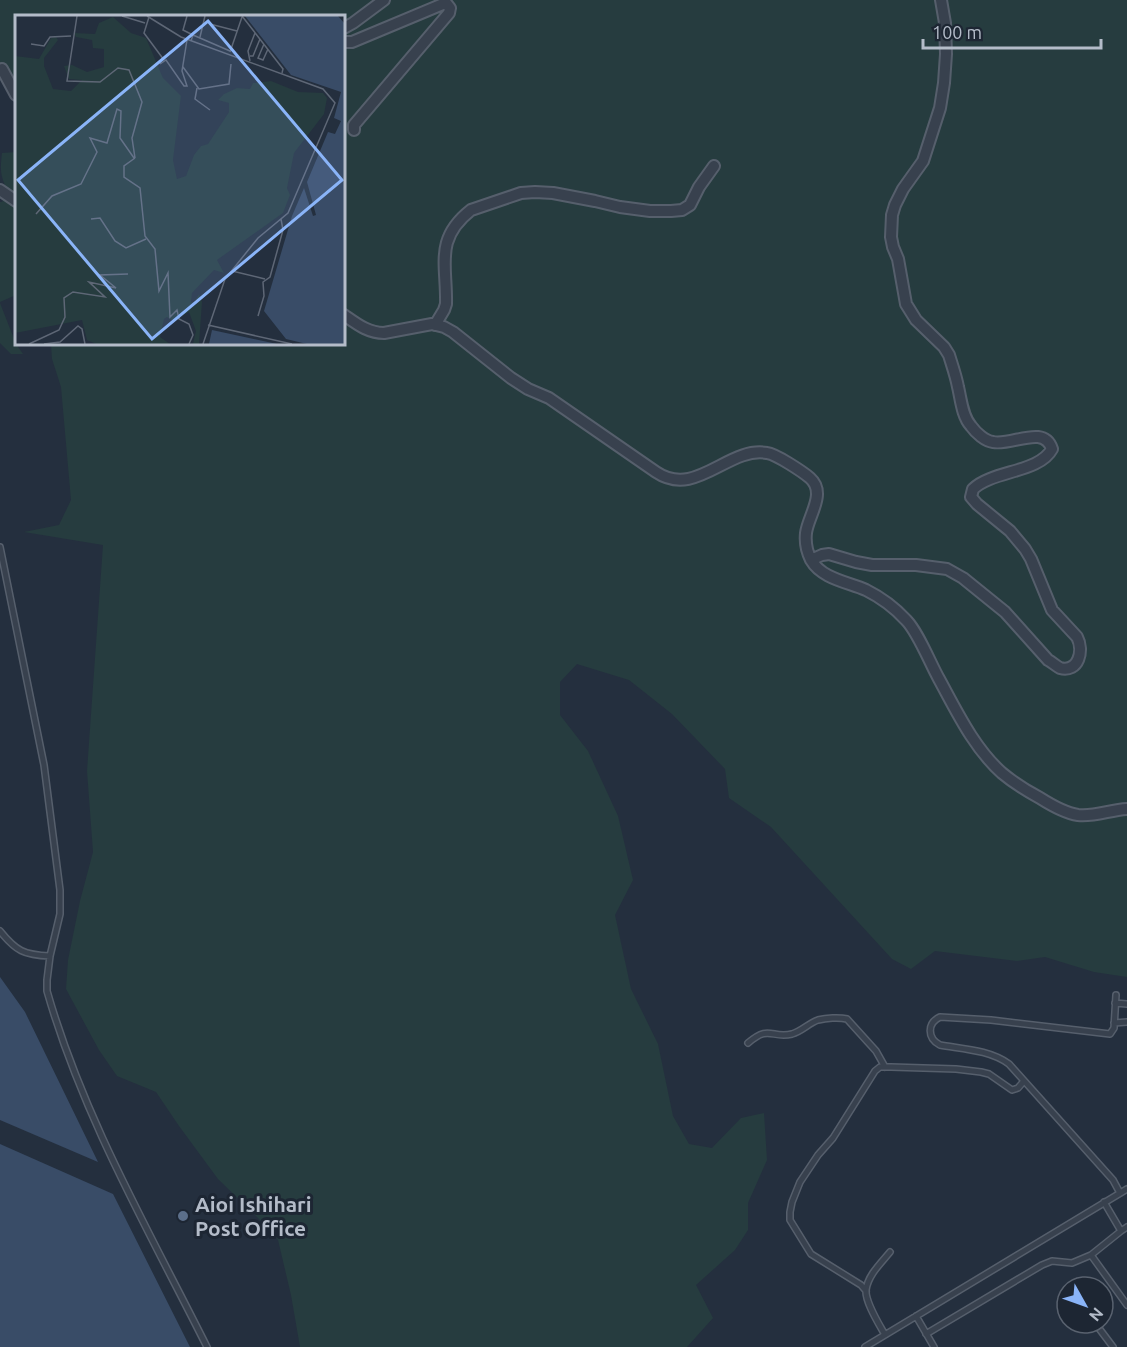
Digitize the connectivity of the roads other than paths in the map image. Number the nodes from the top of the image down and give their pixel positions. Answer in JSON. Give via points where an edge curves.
{"nodes":[{"id":1,"x":384,"y":0,"type":"edge"},
{"id":2,"x":940,"y":0,"type":"edge"},
{"id":3,"x":345,"y":27,"type":"edge"},
{"id":4,"x":345,"y":42,"type":"edge"},
{"id":5,"x":2,"y":69,"type":"dead end"},
{"id":6,"x":15,"y":93,"type":"edge"},
{"id":7,"x":354,"y":130,"type":"dead end"},
{"id":8,"x":714,"y":166,"type":"dead end"},
{"id":9,"x":0,"y":190,"type":"edge"},
{"id":10,"x":15,"y":200,"type":"edge"},
{"id":11,"x":345,"y":316,"type":"edge"},
{"id":12,"x":435,"y":325,"type":"junction"},
{"id":13,"x":0,"y":547,"type":"edge"},
{"id":14,"x":811,"y":560,"type":"junction"},
{"id":15,"x":2,"y":571,"type":"edge"},
{"id":16,"x":1127,"y":809,"type":"edge"},
{"id":17,"x":0,"y":931,"type":"edge"},
{"id":18,"x":50,"y":956,"type":"junction"},
{"id":19,"x":1116,"y":995,"type":"dead end"},
{"id":20,"x":1115,"y":1003,"type":"junction"},
{"id":21,"x":1127,"y":1004,"type":"edge"},
{"id":22,"x":1127,"y":1022,"type":"edge"},
{"id":23,"x":1114,"y":1023,"type":"junction"},
{"id":24,"x":748,"y":1043,"type":"dead end"},
{"id":25,"x":885,"y":1067,"type":"junction"},
{"id":26,"x":1024,"y":1081,"type":"junction"},
{"id":27,"x":1127,"y":1189,"type":"edge"},
{"id":28,"x":1120,"y":1192,"type":"junction"},
{"id":29,"x":1104,"y":1202,"type":"junction"},
{"id":30,"x":1124,"y":1229,"type":"edge"},
{"id":31,"x":890,"y":1252,"type":"dead end"},
{"id":32,"x":1091,"y":1255,"type":"junction"},
{"id":33,"x":866,"y":1291,"type":"junction"},
{"id":34,"x":1127,"y":1305,"type":"edge"},
{"id":35,"x":915,"y":1316,"type":"junction"},
{"id":36,"x":926,"y":1334,"type":"junction"},
{"id":37,"x":885,"y":1335,"type":"junction"},
{"id":38,"x":1111,"y":1344,"type":"edge"},
{"id":39,"x":207,"y":1347,"type":"edge"},
{"id":40,"x":865,"y":1347,"type":"edge"},
{"id":41,"x":934,"y":1347,"type":"edge"},
{"id":42,"x":1101,"y":1347,"type":"edge"}],
"edges":[{"from":1,"to":3,"type":"street"},
{"from":2,"to":14,"type":"street","via":[[946,54],[940,108],[923,161],[895,205],[893,247],[906,304],[947,351],[971,427],[993,442],[1038,436],[1052,446],[1048,456],[984,481],[973,489],[971,496],[1025,549],[1052,610],[1080,642],[1080,657],[1071,667],[1056,666],[1005,612],[948,569],[872,566],[829,554]]},
{"from":4,"to":7,"type":"street","via":[[442,3],[450,8],[354,125]]},
{"from":5,"to":6,"type":"street"},
{"from":8,"to":12,"type":"street","via":[[690,205],[682,210],[650,211],[535,192],[471,210],[448,239],[443,263],[446,304]]},
{"from":9,"to":10,"type":"street"},
{"from":11,"to":12,"type":"street","via":[[377,333]]},
{"from":12,"to":14,"type":"street","via":[[453,332],[520,384],[549,398],[663,477],[686,479],[751,454],[766,452],[779,458],[811,479],[816,488],[806,531]]},
{"from":13,"to":15,"type":"lane"},
{"from":14,"to":16,"type":"street","via":[[830,576],[878,597],[905,618],[969,732],[1002,773],[1020,787],[1077,815]]},
{"from":15,"to":18,"type":"lane","via":[[44,765],[61,903]]},
{"from":17,"to":18,"type":"lane","via":[[27,954]]},
{"from":18,"to":39,"type":"lane","via":[[47,991],[82,1093]]},
{"from":19,"to":20,"type":"lane"},
{"from":20,"to":21,"type":"lane"},
{"from":20,"to":23,"type":"lane"},
{"from":22,"to":23,"type":"lane"},
{"from":23,"to":26,"type":"lane","via":[[1110,1034],[940,1017],[930,1026],[934,1042],[1002,1059]]},
{"from":24,"to":25,"type":"lane","via":[[768,1032],[793,1034],[819,1020],[842,1018],[876,1051]]},
{"from":25,"to":26,"type":"lane","via":[[981,1072],[1012,1090]]},
{"from":25,"to":33,"type":"lane","via":[[875,1071],[834,1138],[800,1182],[790,1212],[790,1220],[811,1254]]},
{"from":26,"to":28,"type":"lane"},
{"from":27,"to":28,"type":"lane"},
{"from":28,"to":29,"type":"lane"},
{"from":29,"to":30,"type":"lane"},
{"from":29,"to":35,"type":"lane"},
{"from":30,"to":32,"type":"lane"},
{"from":31,"to":33,"type":"lane","via":[[872,1275]]},
{"from":32,"to":34,"type":"lane"},
{"from":32,"to":36,"type":"lane","via":[[1072,1263],[1052,1261],[1042,1265]]},
{"from":33,"to":37,"type":"lane"},
{"from":35,"to":36,"type":"lane"},
{"from":35,"to":37,"type":"lane"},
{"from":36,"to":41,"type":"lane"},
{"from":37,"to":40,"type":"lane"},
{"from":38,"to":42,"type":"lane"}]}
